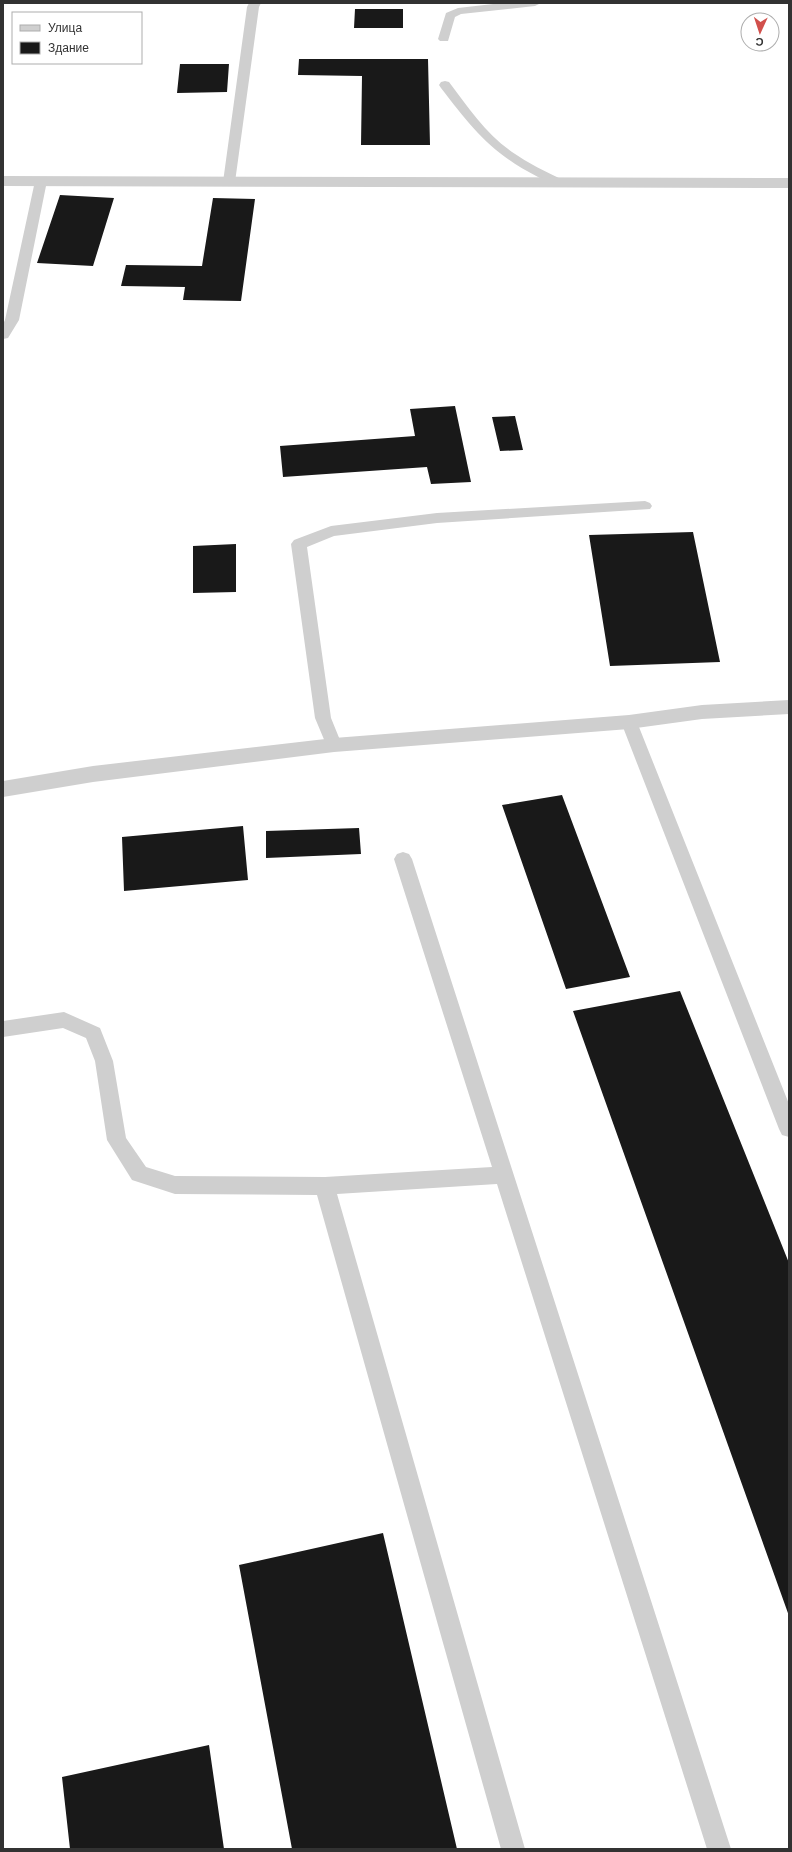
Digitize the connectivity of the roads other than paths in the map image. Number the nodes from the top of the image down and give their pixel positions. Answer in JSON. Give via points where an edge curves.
{"nodes":[{"id":1,"x":256,"y":3,"type":"edge"},
{"id":2,"x":535,"y":3,"type":"edge"},
{"id":3,"x":444,"y":39,"type":"dead end"},
{"id":4,"x":445,"y":85,"type":"dead end"},
{"id":5,"x":3,"y":181,"type":"edge"},
{"id":6,"x":41,"y":181,"type":"junction"},
{"id":7,"x":230,"y":182,"type":"junction"},
{"id":8,"x":559,"y":183,"type":"junction"},
{"id":9,"x":789,"y":183,"type":"edge"},
{"id":10,"x":3,"y":335,"type":"edge"},
{"id":11,"x":645,"y":506,"type":"dead end"},
{"id":12,"x":789,"y":707,"type":"edge"},
{"id":13,"x":629,"y":722,"type":"junction"},
{"id":14,"x":334,"y":745,"type":"junction"},
{"id":15,"x":3,"y":788,"type":"edge"},
{"id":16,"x":403,"y":860,"type":"dead end"},
{"id":17,"x":3,"y":1029,"type":"edge"},
{"id":18,"x":789,"y":1129,"type":"edge"},
{"id":19,"x":504,"y":1175,"type":"junction"},
{"id":20,"x":325,"y":1186,"type":"junction"},
{"id":21,"x":513,"y":1849,"type":"edge"},
{"id":22,"x":719,"y":1849,"type":"edge"}],
"edges":[{"from":1,"to":7,"type":"lane","via":[[253,8]]},
{"from":2,"to":3,"type":"lane","via":[[458,11],[450,15]]},
{"from":4,"to":8,"type":"lane","via":[[492,142],[517,161]]},
{"from":5,"to":6,"type":"street"},
{"from":6,"to":7,"type":"street"},
{"from":6,"to":10,"type":"lane","via":[[12,320]]},
{"from":7,"to":8,"type":"street"},
{"from":8,"to":9,"type":"street"},
{"from":11,"to":14,"type":"lane","via":[[437,518],[331,531],[299,544],[323,718]]},
{"from":12,"to":13,"type":"street","via":[[702,712]]},
{"from":13,"to":14,"type":"street"},
{"from":13,"to":18,"type":"lane"},
{"from":14,"to":15,"type":"street","via":[[93,774]]},
{"from":16,"to":19,"type":"lane"},
{"from":17,"to":20,"type":"lane","via":[[64,1020],[93,1033],[104,1061],[117,1140],[139,1174],[175,1185]]},
{"from":19,"to":20,"type":"lane"},
{"from":19,"to":22,"type":"lane"},
{"from":20,"to":21,"type":"lane"}]}
